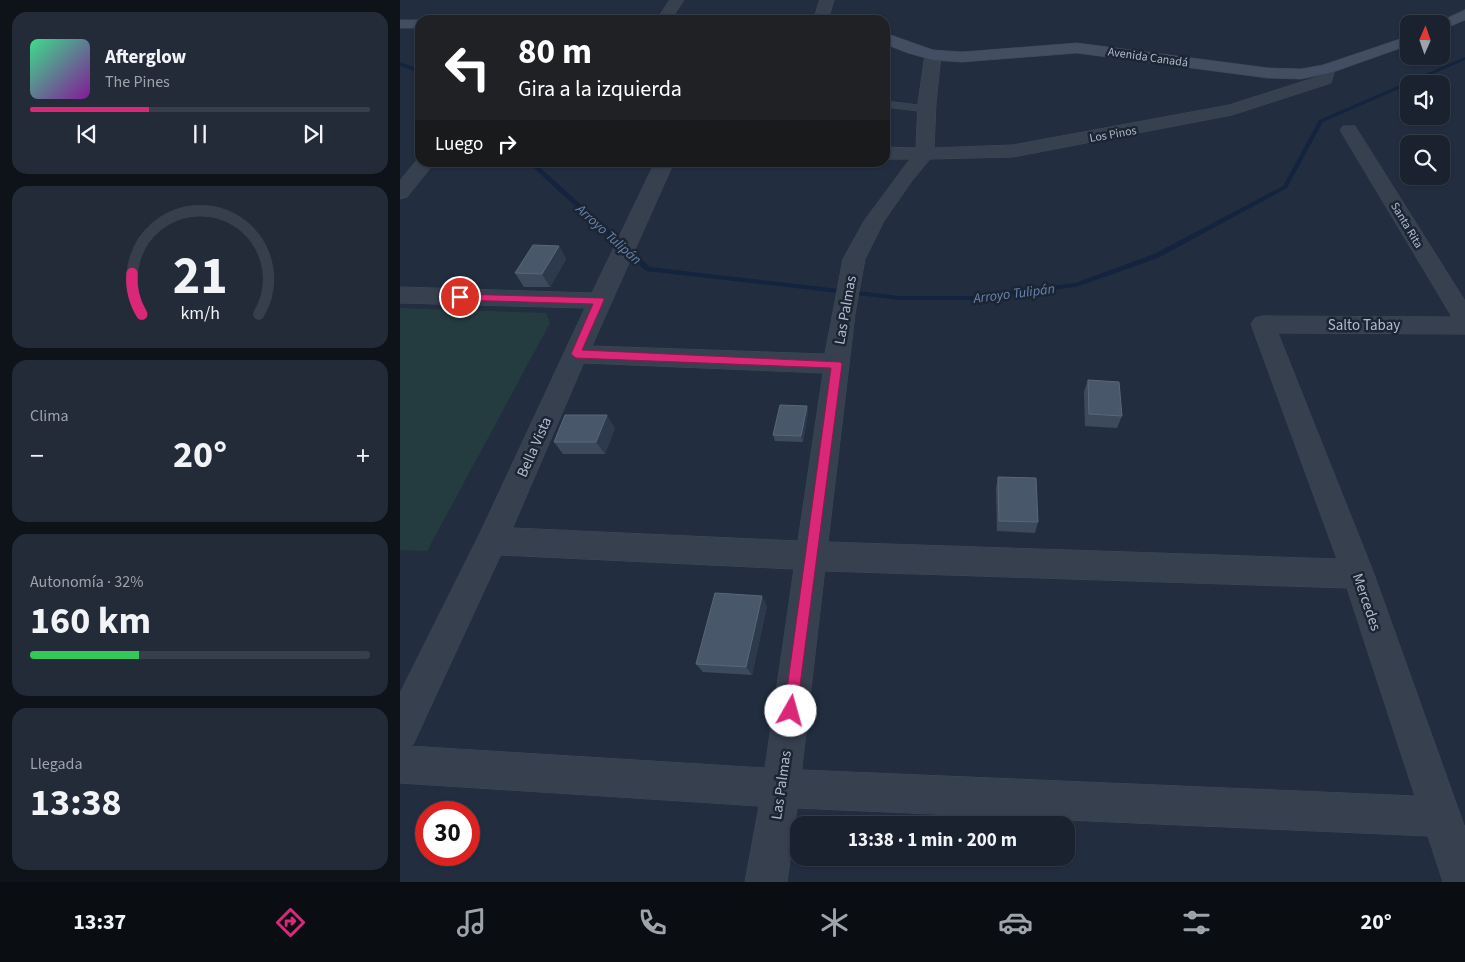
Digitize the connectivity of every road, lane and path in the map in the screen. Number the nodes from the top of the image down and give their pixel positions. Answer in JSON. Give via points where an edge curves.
{"nodes":[{"id":1,"x":677,"y":0,"type":"edge"},
{"id":2,"x":827,"y":0,"type":"edge"},
{"id":3,"x":1465,"y":14,"type":"edge"},
{"id":4,"x":667,"y":15,"type":"edge"},
{"id":5,"x":822,"y":15,"type":"edge"},
{"id":6,"x":1450,"y":22,"type":"edge"},
{"id":7,"x":400,"y":24,"type":"edge"},
{"id":8,"x":415,"y":24,"type":"edge"},
{"id":9,"x":890,"y":40,"type":"edge"},
{"id":10,"x":1400,"y":43,"type":"edge"},
{"id":11,"x":933,"y":56,"type":"junction"},
{"id":12,"x":1327,"y":69,"type":"junction"},
{"id":13,"x":890,"y":105,"type":"edge"},
{"id":14,"x":927,"y":109,"type":"junction"},
{"id":15,"x":1349,"y":130,"type":"dead end"},
{"id":16,"x":890,"y":153,"type":"edge"},
{"id":17,"x":925,"y":154,"type":"junction"},
{"id":18,"x":422,"y":167,"type":"edge"},
{"id":19,"x":663,"y":167,"type":"edge"},
{"id":20,"x":400,"y":193,"type":"edge"},
{"id":21,"x":400,"y":295,"type":"edge"},
{"id":22,"x":600,"y":300,"type":"junction"},
{"id":23,"x":1465,"y":320,"type":"edge"},
{"id":24,"x":1263,"y":324,"type":"joint"},
{"id":25,"x":1465,"y":326,"type":"edge"},
{"id":26,"x":576,"y":354,"type":"junction"},
{"id":27,"x":836,"y":364,"type":"junction"},
{"id":28,"x":492,"y":541,"type":"junction"},
{"id":29,"x":810,"y":556,"type":"junction"},
{"id":30,"x":1358,"y":574,"type":"junction"},
{"id":31,"x":400,"y":731,"type":"edge"},
{"id":32,"x":400,"y":764,"type":"edge"},
{"id":33,"x":781,"y":788,"type":"junction"},
{"id":34,"x":1440,"y":816,"type":"junction"},
{"id":35,"x":766,"y":882,"type":"edge"},
{"id":36,"x":1464,"y":882,"type":"edge"}],
"edges":[{"from":1,"to":4,"type":"street"},
{"from":2,"to":5,"type":"street"},
{"from":3,"to":6,"type":"main road"},
{"from":7,"to":8,"type":"main road"},
{"from":9,"to":11,"type":"main road","name":"Avenida Canadá"},
{"from":10,"to":12,"type":"main road","name":"Avenida Canadá"},
{"from":11,"to":12,"type":"main road","name":"Avenida Canadá","via":[[962,57],[1078,48],[1268,73],[1301,74]]},
{"from":11,"to":14,"type":"street"},
{"from":12,"to":17,"type":"street","name":"Los Pinos","via":[[1325,80],[1213,114],[1013,151]]},
{"from":13,"to":14,"type":"lane"},
{"from":14,"to":17,"type":"street"},
{"from":15,"to":23,"type":"street","name":"Santa Rita"},
{"from":16,"to":17,"type":"street","name":"Los Pinos"},
{"from":17,"to":27,"type":"street","name":"Las Palmas","via":[[874,221],[854,259]]},
{"from":18,"to":20,"type":"street"},
{"from":19,"to":22,"type":"street","name":"Bella Vista"},
{"from":21,"to":22,"type":"street"},
{"from":22,"to":26,"type":"street","name":"Bella Vista"},
{"from":24,"to":25,"type":"street","name":"Salto Tabay"},
{"from":24,"to":30,"type":"street","name":"Mercedes"},
{"from":26,"to":27,"type":"street"},
{"from":26,"to":28,"type":"street","name":"Bella Vista"},
{"from":27,"to":29,"type":"street","name":"Las Palmas"},
{"from":28,"to":29,"type":"street"},
{"from":28,"to":31,"type":"street","name":"Bella Vista"},
{"from":29,"to":30,"type":"street"},
{"from":29,"to":33,"type":"street","name":"Las Palmas"},
{"from":30,"to":34,"type":"street","name":"Mercedes"},
{"from":32,"to":33,"type":"street"},
{"from":33,"to":34,"type":"street"},
{"from":33,"to":35,"type":"street","name":"Las Palmas"},
{"from":34,"to":36,"type":"street","name":"Mercedes"}]}
